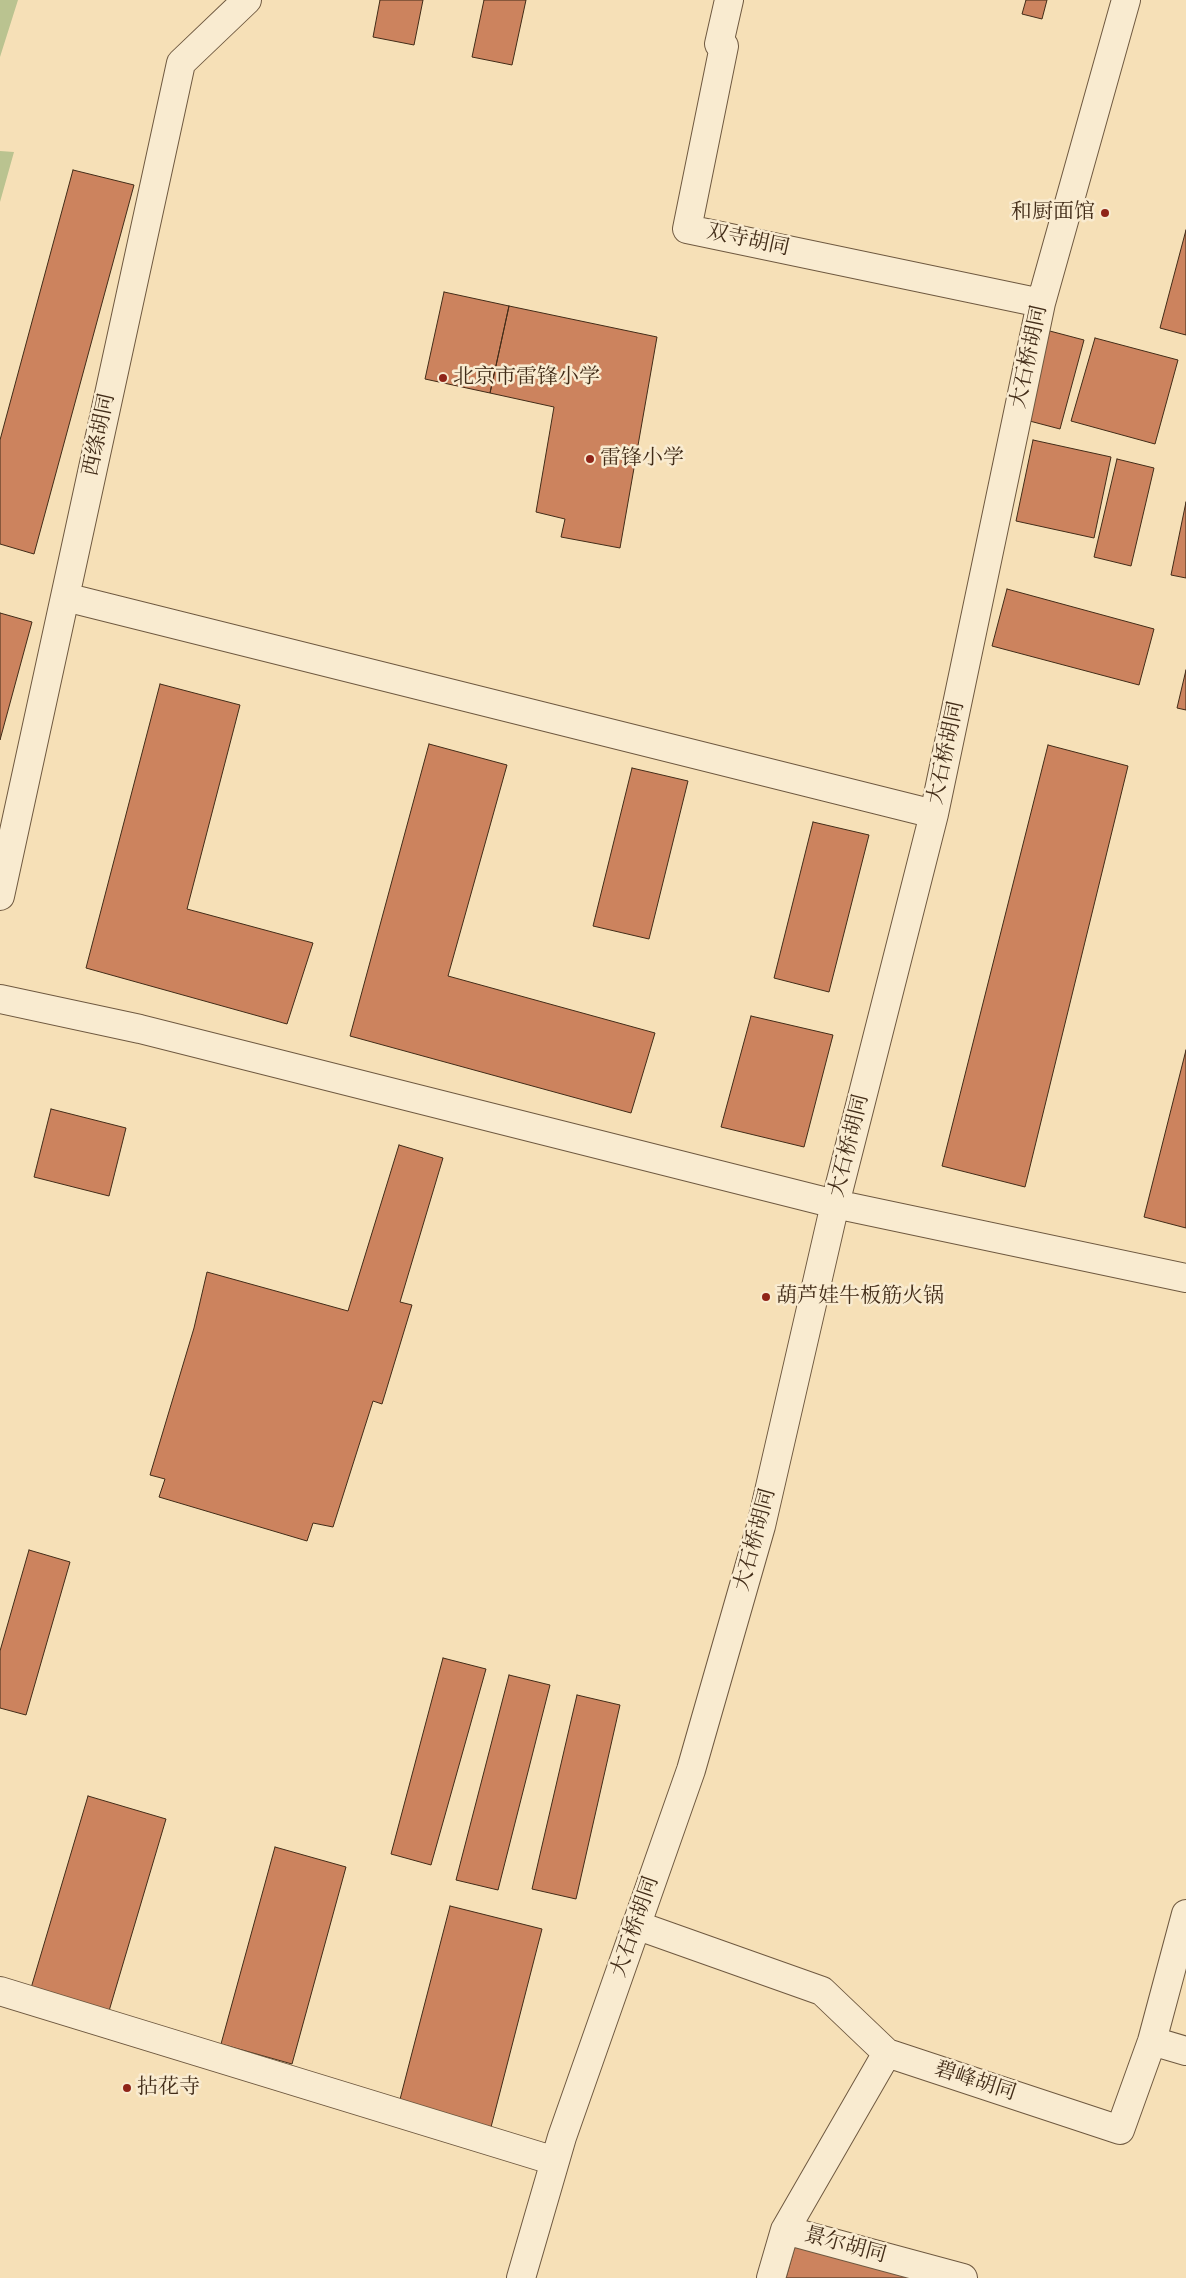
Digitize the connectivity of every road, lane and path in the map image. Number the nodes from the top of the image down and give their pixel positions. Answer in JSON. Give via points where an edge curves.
{"nodes":[{"id":1,"x":247,"y":0,"type":"edge"},
{"id":2,"x":729,"y":0,"type":"edge"},
{"id":3,"x":1126,"y":0,"type":"edge"},
{"id":4,"x":1041,"y":303,"type":"junction"},
{"id":5,"x":64,"y":597,"type":"junction"},
{"id":6,"x":934,"y":814,"type":"junction"},
{"id":7,"x":0,"y":896,"type":"edge"},
{"id":8,"x":0,"y":999,"type":"edge"},
{"id":9,"x":835,"y":1204,"type":"junction"},
{"id":10,"x":1186,"y":1278,"type":"edge"},
{"id":11,"x":1186,"y":1914,"type":"edge"},
{"id":12,"x":636,"y":1925,"type":"junction"},
{"id":13,"x":0,"y":1991,"type":"edge"},
{"id":14,"x":1152,"y":2041,"type":"junction"},
{"id":15,"x":1186,"y":2051,"type":"edge"},
{"id":16,"x":887,"y":2054,"type":"junction"},
{"id":17,"x":555,"y":2161,"type":"junction"},
{"id":18,"x":785,"y":2230,"type":"junction"},
{"id":19,"x":521,"y":2278,"type":"edge"},
{"id":20,"x":771,"y":2278,"type":"edge"},
{"id":21,"x":963,"y":2278,"type":"edge"}],
"edges":[{"from":1,"to":5,"type":"street","name":"西绦胡同","via":[[181,63]]},
{"from":2,"to":4,"type":"street","name":"双寺胡同","via":[[719,44],[724,46],[687,229]]},
{"from":3,"to":4,"type":"street","name":"大石桥胡同"},
{"from":4,"to":6,"type":"street","name":"大石桥胡同"},
{"from":5,"to":6,"type":"street"},
{"from":5,"to":7,"type":"street","name":"西绦胡同"},
{"from":6,"to":9,"type":"street","name":"大石桥胡同"},
{"from":8,"to":9,"type":"street","via":[[140,1029]]},
{"from":9,"to":10,"type":"street"},
{"from":9,"to":12,"type":"street","name":"大石桥胡同","via":[[761,1526],[691,1770]]},
{"from":11,"to":14,"type":"street","name":"碧峰胡同"},
{"from":12,"to":16,"type":"street","name":"碧峰胡同","via":[[822,1991]]},
{"from":12,"to":17,"type":"street","name":"大石桥胡同"},
{"from":13,"to":17,"type":"street"},
{"from":14,"to":15,"type":"street"},
{"from":14,"to":16,"type":"street","name":"碧峰胡同","via":[[1120,2130]]},
{"from":16,"to":18,"type":"street"},
{"from":17,"to":19,"type":"street","name":"大石桥胡同"},
{"from":18,"to":20,"type":"street"},
{"from":18,"to":21,"type":"street","name":"景尔胡同"}]}
